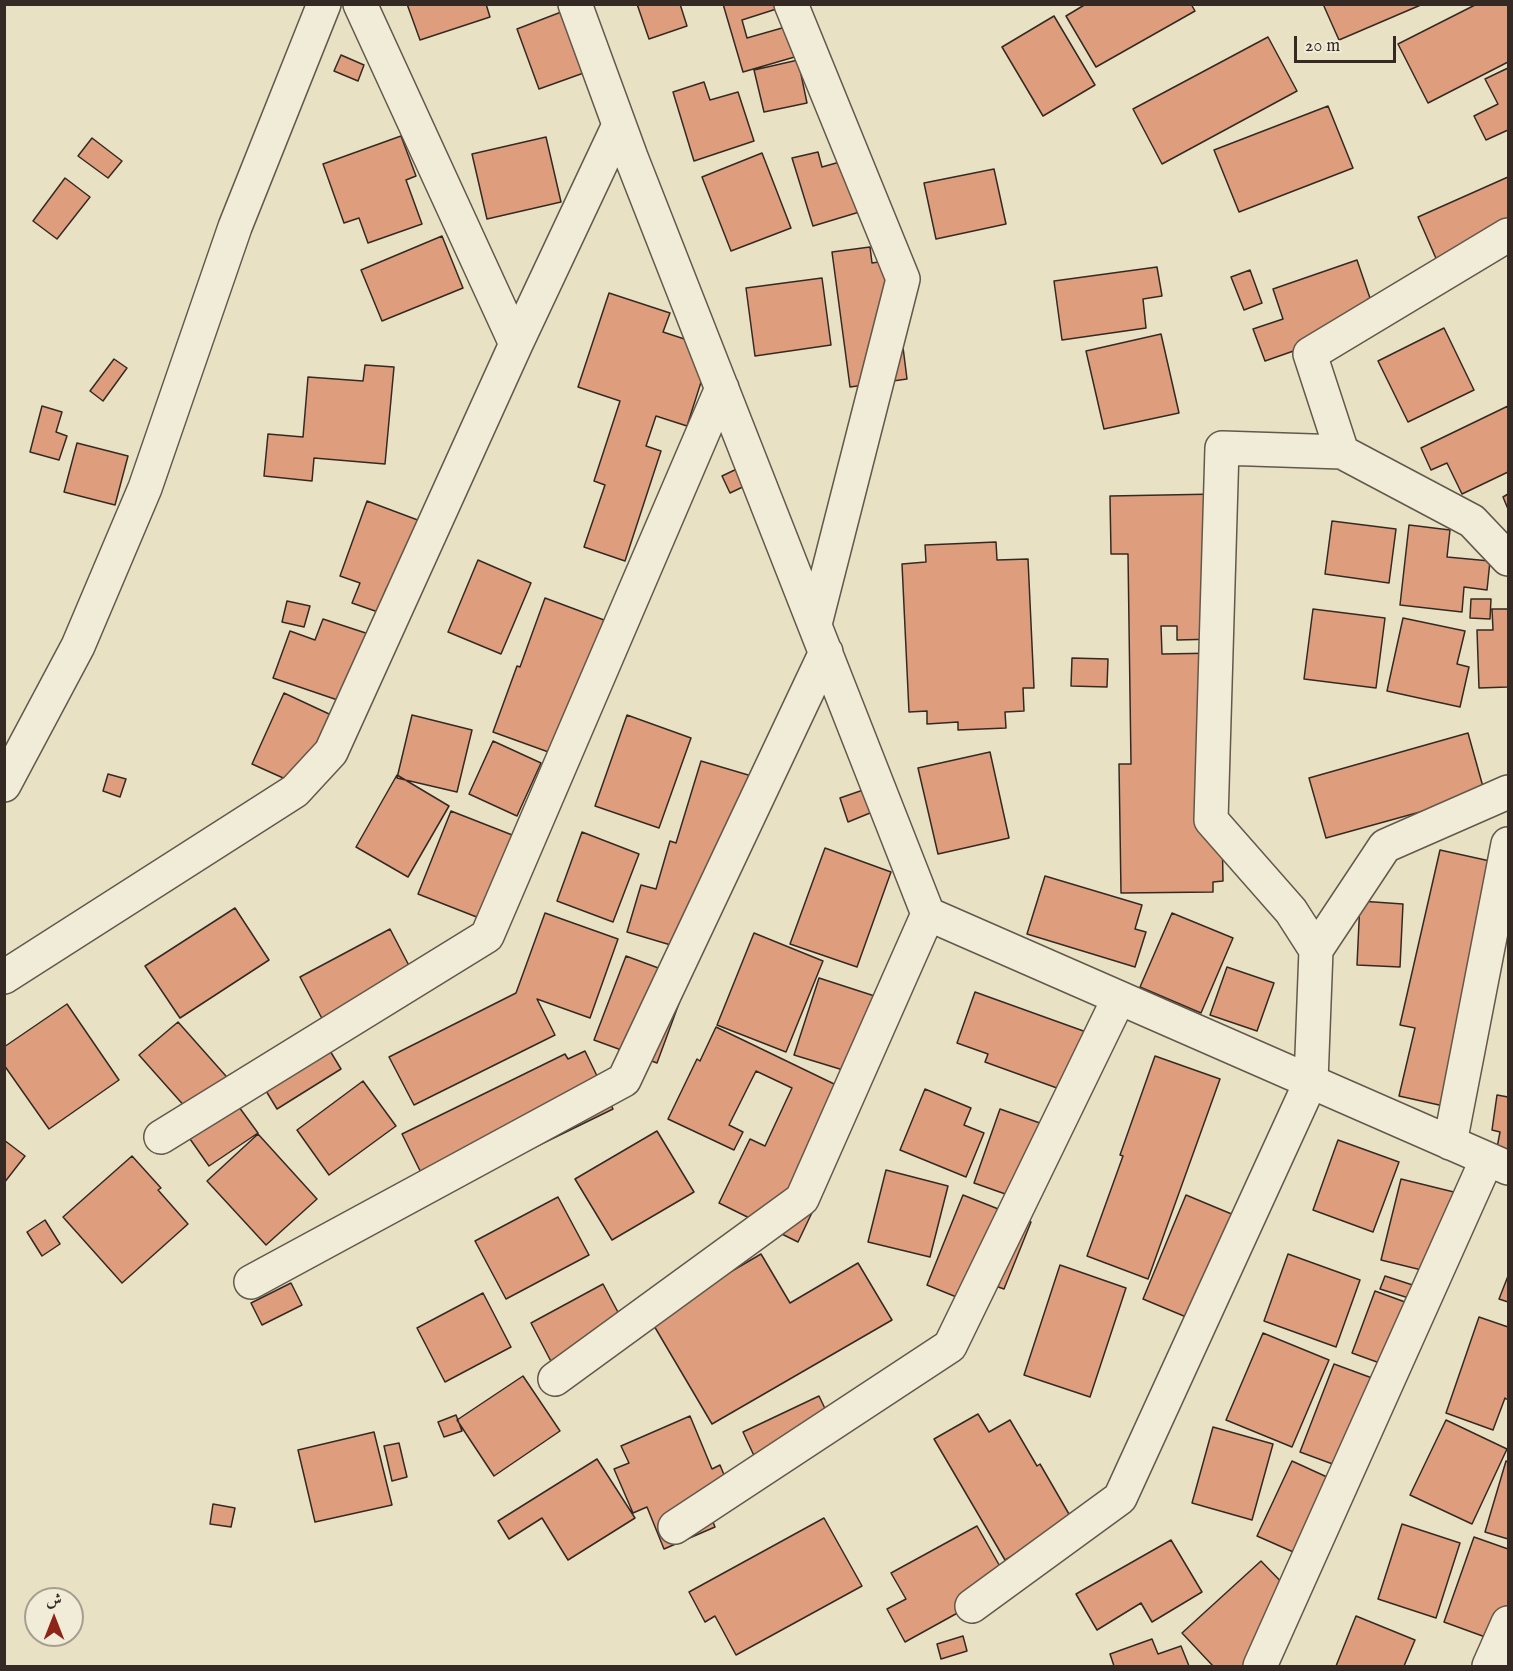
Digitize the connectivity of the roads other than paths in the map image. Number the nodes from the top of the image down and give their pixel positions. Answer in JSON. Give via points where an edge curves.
{"nodes":[{"id":1,"x":324,"y":4,"type":"edge"},
{"id":2,"x":360,"y":4,"type":"edge"},
{"id":3,"x":574,"y":4,"type":"edge"},
{"id":4,"x":791,"y":4,"type":"edge"},
{"id":5,"x":619,"y":125,"type":"junction"},
{"id":6,"x":1509,"y":235,"type":"edge"},
{"id":7,"x":516,"y":344,"type":"junction"},
{"id":8,"x":722,"y":388,"type":"junction"},
{"id":9,"x":1342,"y":452,"type":"junction"},
{"id":10,"x":1509,"y":559,"type":"edge"},
{"id":11,"x":820,"y":638,"type":"junction"},
{"id":12,"x":4,"y":785,"type":"edge"},
{"id":13,"x":1509,"y":792,"type":"edge"},
{"id":14,"x":1509,"y":844,"type":"edge"},
{"id":15,"x":928,"y":914,"type":"junction"},
{"id":16,"x":1316,"y":950,"type":"junction"},
{"id":17,"x":4,"y":977,"type":"edge"},
{"id":18,"x":1119,"y":998,"type":"junction"},
{"id":19,"x":1311,"y":1082,"type":"junction"},
{"id":20,"x":160,"y":1137,"type":"dead end"},
{"id":21,"x":1450,"y":1143,"type":"junction"},
{"id":22,"x":1498,"y":1164,"type":"edge"},
{"id":23,"x":251,"y":1282,"type":"dead end"},
{"id":24,"x":555,"y":1379,"type":"dead end"},
{"id":25,"x":675,"y":1527,"type":"dead end"},
{"id":26,"x":972,"y":1606,"type":"dead end"},
{"id":27,"x":1509,"y":1623,"type":"edge"},
{"id":28,"x":1260,"y":1666,"type":"edge"},
{"id":29,"x":1489,"y":1666,"type":"edge"}],
"edges":[{"from":1,"to":12,"type":"street","via":[[235,227],[145,488],[78,646]]},
{"from":2,"to":7,"type":"street"},
{"from":3,"to":5,"type":"street"},
{"from":4,"to":11,"type":"street","via":[[903,279]]},
{"from":5,"to":7,"type":"street"},
{"from":5,"to":8,"type":"street"},
{"from":6,"to":9,"type":"street","via":[[1310,354]]},
{"from":7,"to":17,"type":"street","via":[[331,752],[295,791]]},
{"from":8,"to":11,"type":"street"},
{"from":8,"to":20,"type":"street","via":[[487,936]]},
{"from":9,"to":10,"type":"street","via":[[1472,521]]},
{"from":9,"to":16,"type":"street","via":[[1222,448],[1211,820],[1291,910]]},
{"from":11,"to":15,"type":"street"},
{"from":11,"to":23,"type":"street","via":[[624,1080]]},
{"from":13,"to":16,"type":"street","via":[[1385,846]]},
{"from":14,"to":21,"type":"street"},
{"from":15,"to":18,"type":"street"},
{"from":15,"to":24,"type":"street","via":[[802,1199]]},
{"from":16,"to":19,"type":"street"},
{"from":18,"to":19,"type":"street"},
{"from":18,"to":25,"type":"street","via":[[950,1346]]},
{"from":19,"to":21,"type":"street"},
{"from":19,"to":26,"type":"street","via":[[1120,1498]]},
{"from":21,"to":22,"type":"street"},
{"from":22,"to":28,"type":"street"},
{"from":27,"to":29,"type":"street"}]}
